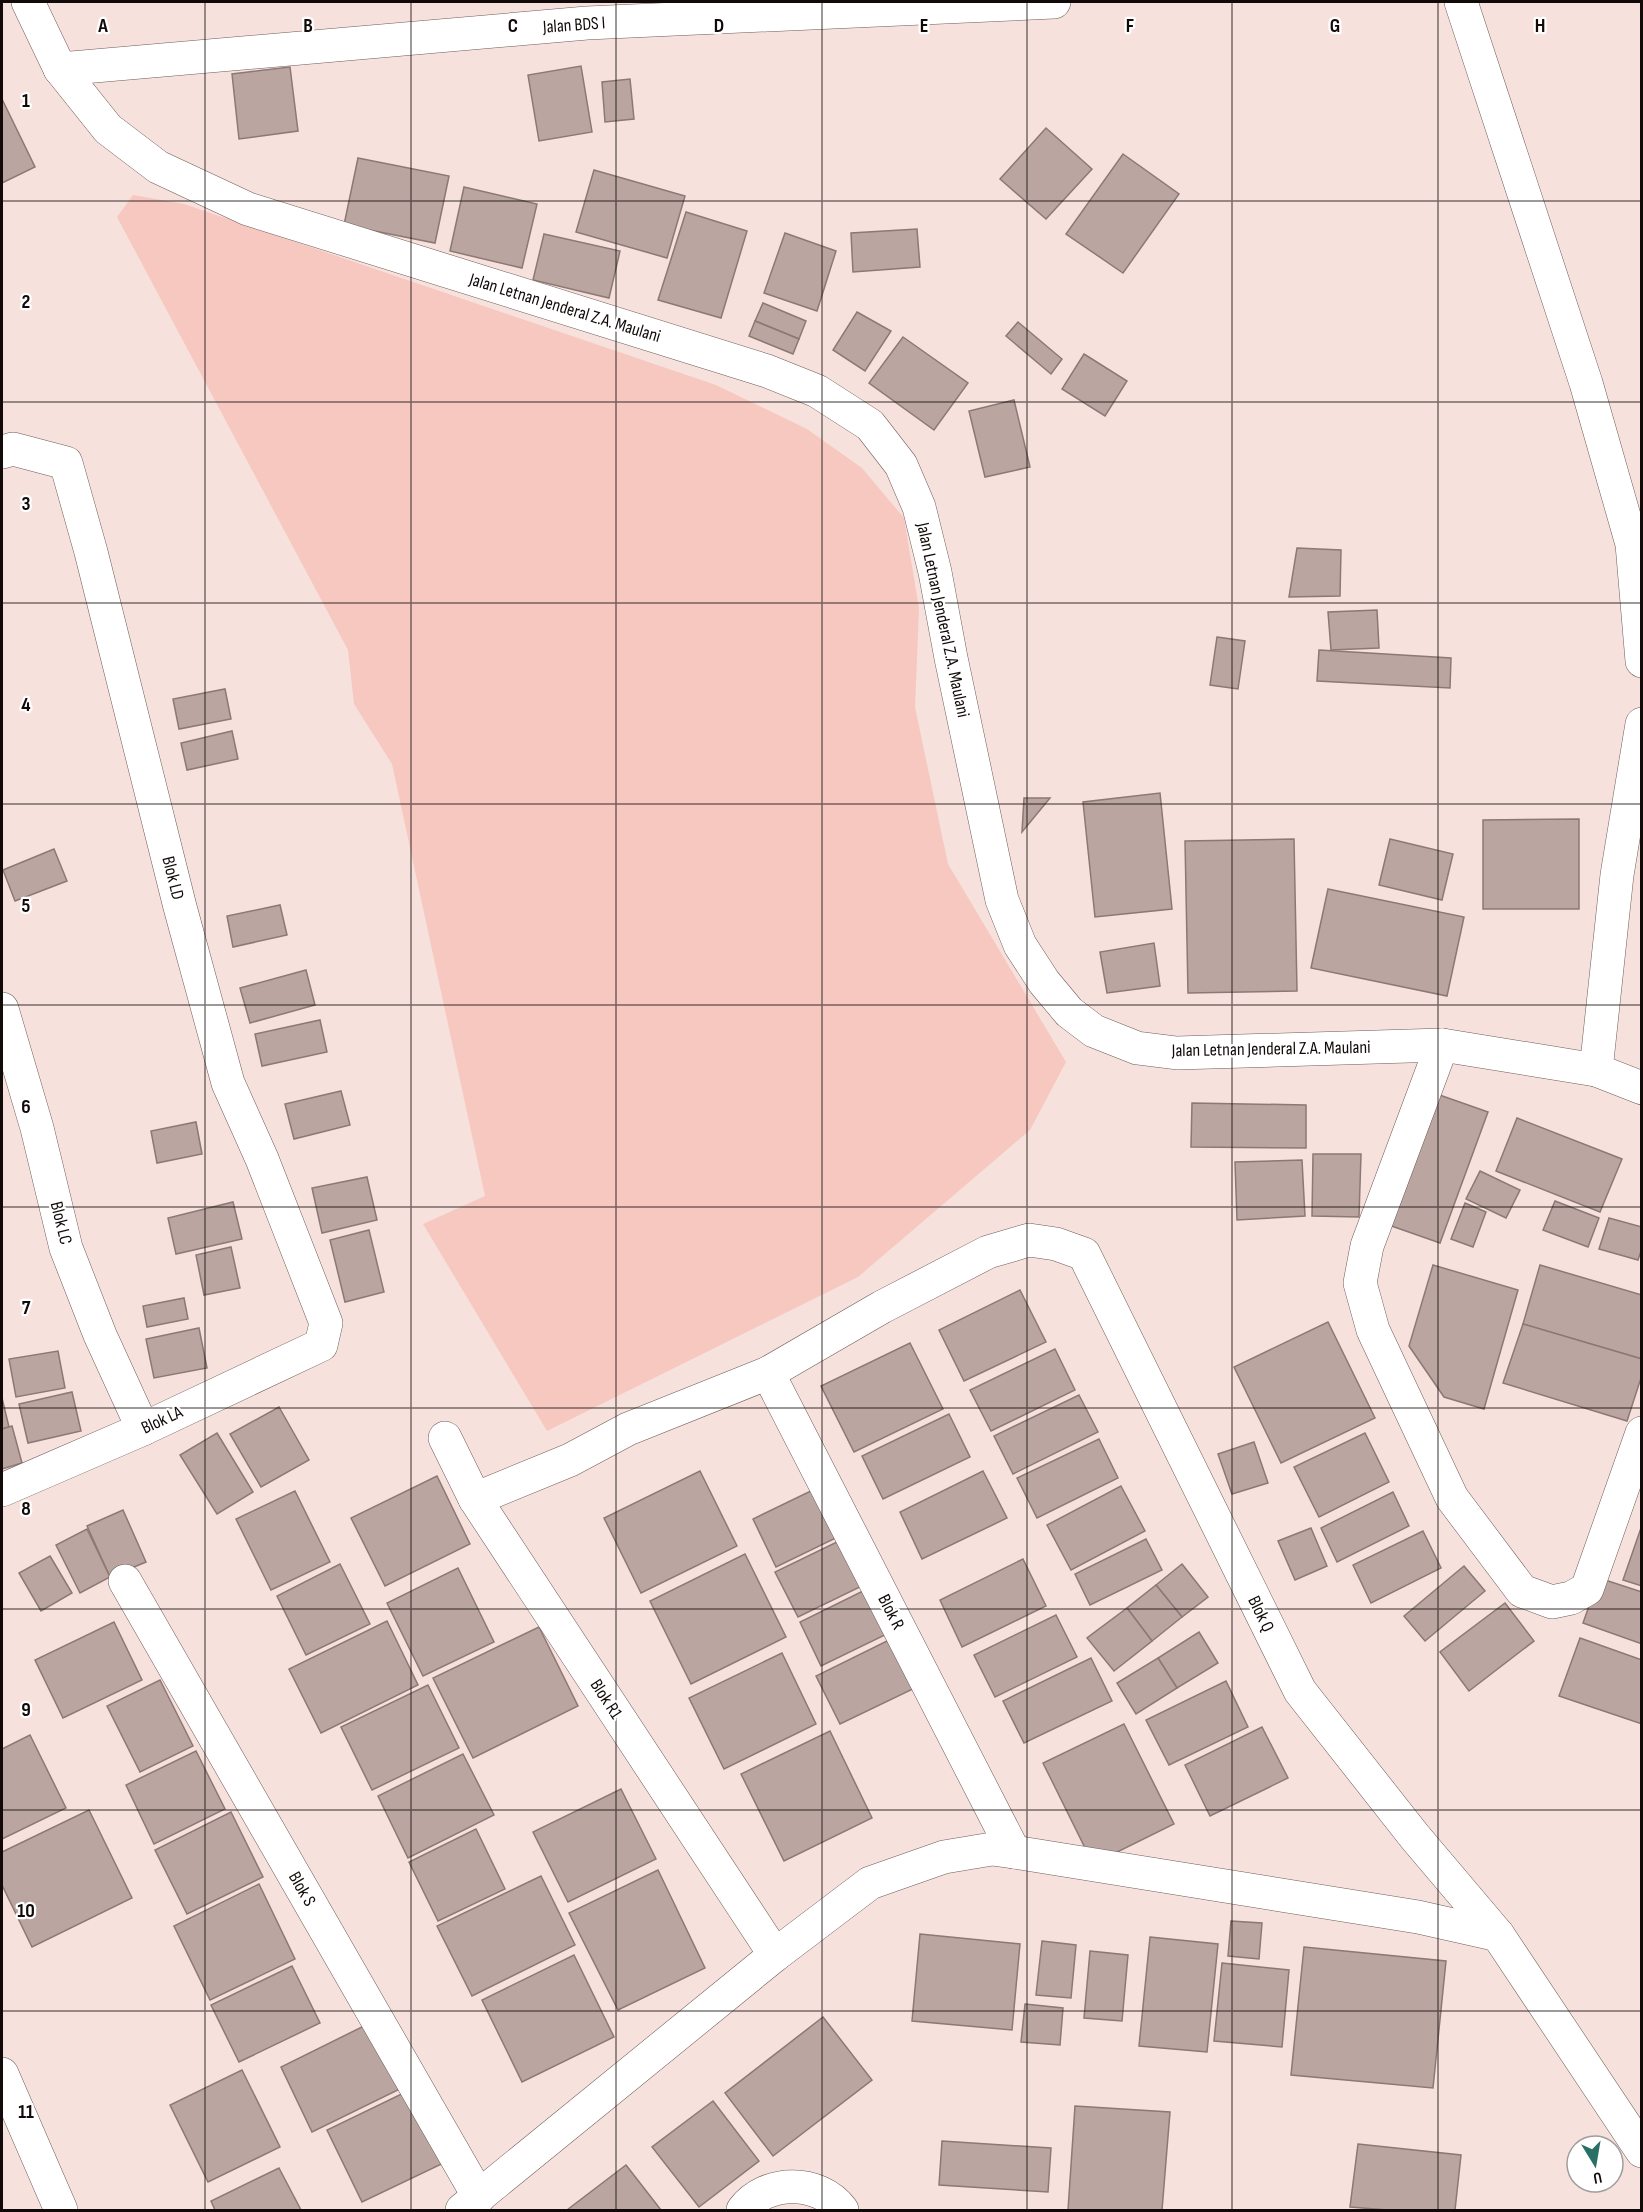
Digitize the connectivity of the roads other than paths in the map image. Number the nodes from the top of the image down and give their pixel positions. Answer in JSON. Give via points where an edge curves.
{"nodes":[{"id":1,"x":28,"y":2,"type":"edge"},
{"id":2,"x":1054,"y":2,"type":"edge"},
{"id":3,"x":1461,"y":2,"type":"edge"},
{"id":4,"x":60,"y":69,"type":"junction"},
{"id":5,"x":2,"y":452,"type":"edge"},
{"id":6,"x":1641,"y":661,"type":"edge"},
{"id":7,"x":1641,"y":724,"type":"edge"},
{"id":8,"x":2,"y":1009,"type":"edge"},
{"id":9,"x":1442,"y":1045,"type":"junction"},
{"id":10,"x":1596,"y":1070,"type":"junction"},
{"id":11,"x":1641,"y":1088,"type":"edge"},
{"id":12,"x":321,"y":1345,"type":"joint"},
{"id":13,"x":768,"y":1373,"type":"junction"},
{"id":14,"x":143,"y":1430,"type":"junction"},
{"id":15,"x":1641,"y":1433,"type":"edge"},
{"id":16,"x":445,"y":1438,"type":"dead end"},
{"id":17,"x":2,"y":1490,"type":"edge"},
{"id":18,"x":475,"y":1500,"type":"junction"},
{"id":19,"x":125,"y":1581,"type":"dead end"},
{"id":20,"x":1014,"y":1852,"type":"junction"},
{"id":21,"x":1498,"y":1935,"type":"junction"},
{"id":22,"x":775,"y":1955,"type":"junction"},
{"id":23,"x":2,"y":2074,"type":"edge"},
{"id":24,"x":1641,"y":2151,"type":"edge"},
{"id":25,"x":470,"y":2204,"type":"edge"},
{"id":26,"x":62,"y":2211,"type":"edge"},
{"id":27,"x":743,"y":2211,"type":"edge"},
{"id":28,"x":842,"y":2211,"type":"edge"}],
"edges":[{"from":1,"to":4,"type":"street","name":"Jalan Letnan Jenderal Z.A. Maulani"},
{"from":2,"to":4,"type":"street","name":"Jalan BDS I","via":[[587,23]]},
{"from":3,"to":6,"type":"street","via":[[1586,383],[1632,544]]},
{"from":4,"to":9,"type":"street","name":"Jalan Letnan Jenderal Z.A. Maulani","via":[[108,129],[158,166],[248,209],[767,371],[817,391],[870,425],[901,465],[919,507],[1002,900],[1020,945],[1044,982],[1070,1012],[1094,1031],[1137,1048],[1177,1053]]},
{"from":5,"to":12,"type":"street","name":"Blok LD","via":[[13,449],[66,463],[228,1083],[326,1323]]},
{"from":7,"to":10,"type":"street","via":[[1617,875]]},
{"from":8,"to":14,"type":"street","name":"Blok LC","via":[[37,1128],[66,1248]]},
{"from":9,"to":10,"type":"street","name":"Jalan Letnan Jenderal Z.A. Maulani"},
{"from":9,"to":15,"type":"street","via":[[1367,1246],[1360,1283],[1373,1330],[1452,1498],[1522,1591],[1552,1602],[1571,1598],[1587,1589]]},
{"from":10,"to":11,"type":"street","name":"Jalan Letnan Jenderal Z.A. Maulani"},
{"from":12,"to":14,"type":"street","name":"Blok LA"},
{"from":13,"to":18,"type":"street","via":[[628,1429],[570,1460]]},
{"from":13,"to":20,"type":"street","name":"Blok R"},
{"from":13,"to":21,"type":"street","name":"Blok Q","via":[[988,1252],[1029,1240],[1084,1254],[1300,1691],[1415,1838]]},
{"from":14,"to":17,"type":"street","name":"Blok LA"},
{"from":16,"to":18,"type":"street","name":"Blok R1"},
{"from":18,"to":22,"type":"street","name":"Blok R1"},
{"from":19,"to":25,"type":"street","name":"Blok S"},
{"from":20,"to":21,"type":"street","via":[[1418,1917]]},
{"from":20,"to":22,"type":"street","via":[[992,1849],[945,1857],[870,1883]]},
{"from":21,"to":24,"type":"street","name":"Blok Q"},
{"from":22,"to":25,"type":"street"},
{"from":23,"to":26,"type":"street"},
{"from":27,"to":28,"type":"street","via":[[762,2194],[782,2187],[802,2187],[821,2193]]}]}
